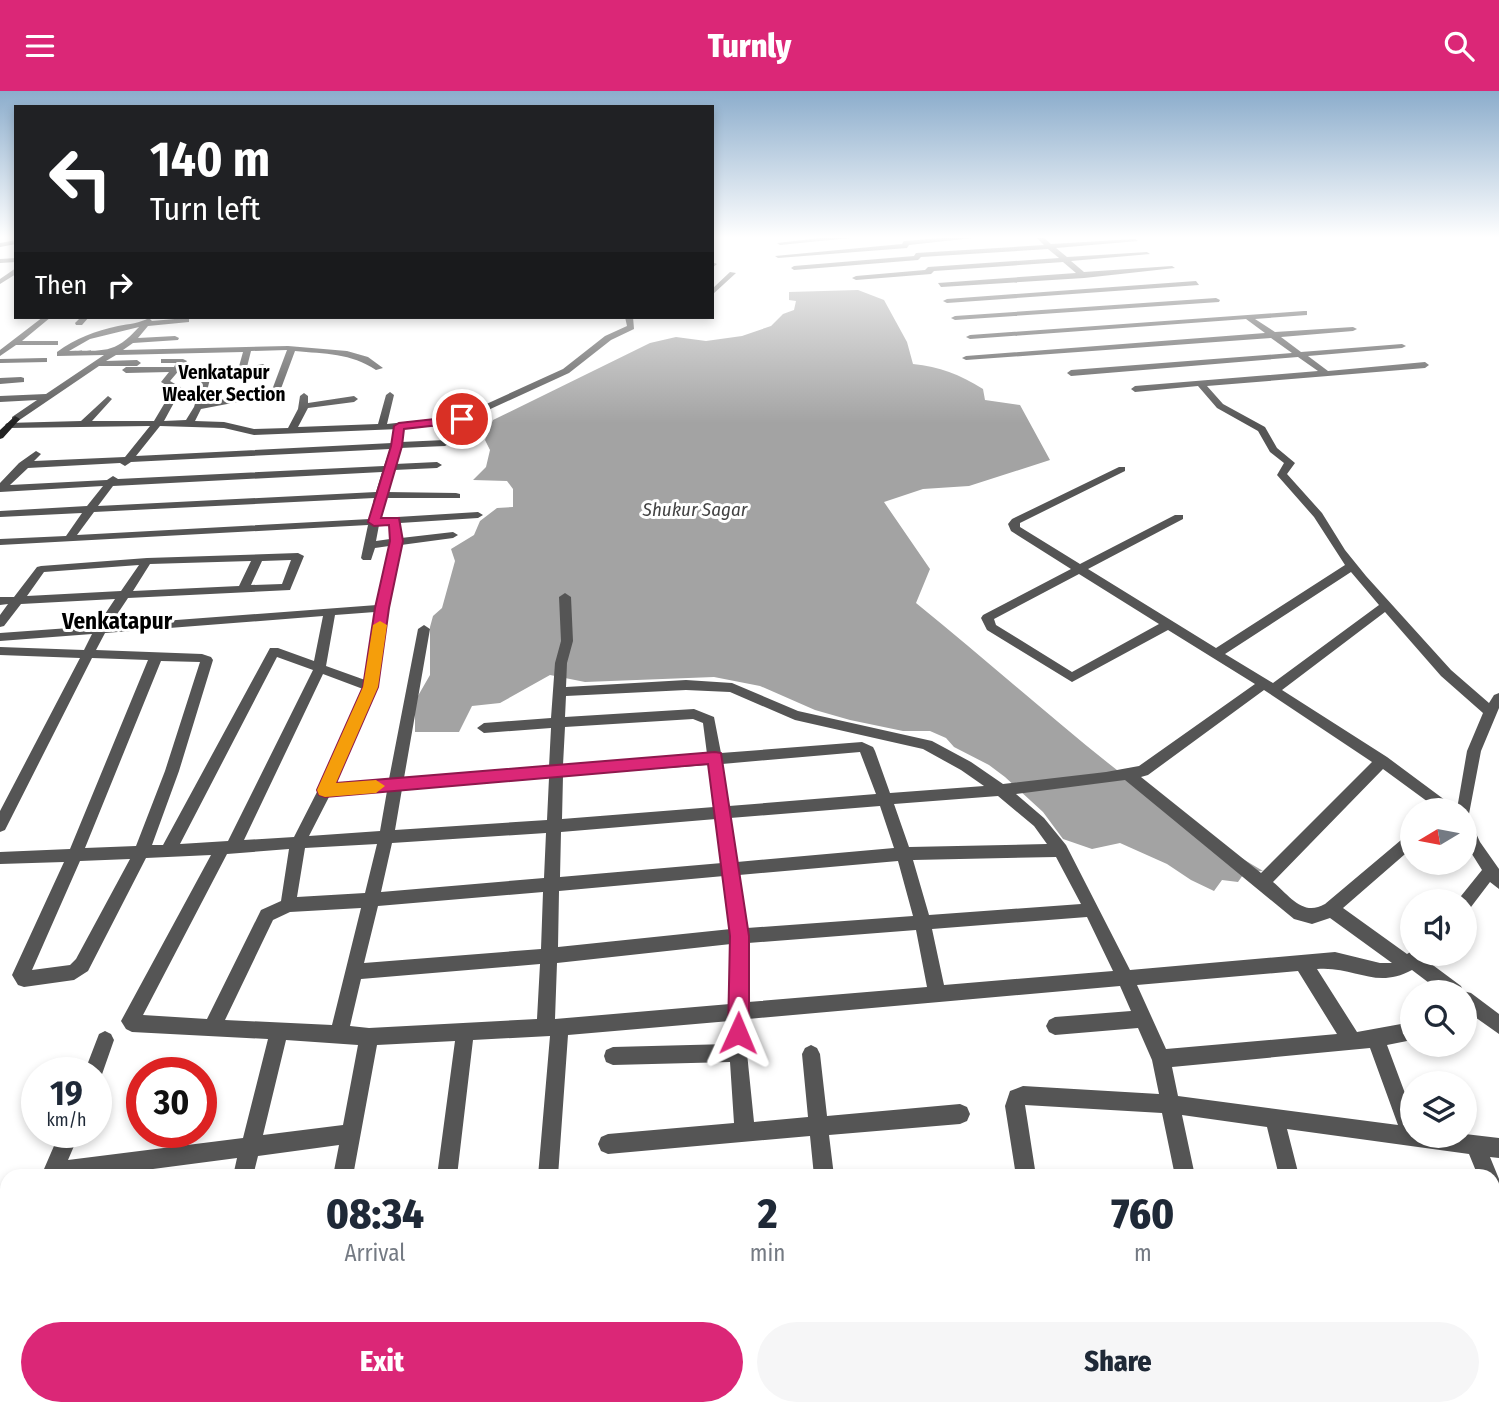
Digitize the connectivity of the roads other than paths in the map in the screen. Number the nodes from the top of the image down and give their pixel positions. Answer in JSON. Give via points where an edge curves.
{"nodes":[{"id":1,"x":963,"y":300,"type":"edge"},
{"id":2,"x":1030,"y":300,"type":"edge"},
{"id":3,"x":1111,"y":300,"type":"edge"},
{"id":4,"x":1216,"y":300,"type":"dead end"},
{"id":5,"x":947,"y":301,"type":"dead end"},
{"id":6,"x":1119,"y":307,"type":"junction"},
{"id":7,"x":1041,"y":312,"type":"junction"},
{"id":8,"x":1304,"y":313,"type":"dead end"},
{"id":9,"x":955,"y":317,"type":"dead end"},
{"id":10,"x":1248,"y":317,"type":"junction"},
{"id":11,"x":44,"y":319,"type":"edge"},
{"id":12,"x":629,"y":319,"type":"edge"},
{"id":13,"x":186,"y":320,"type":"dead end"},
{"id":14,"x":149,"y":321,"type":"edge"},
{"id":15,"x":1140,"y":325,"type":"junction"},
{"id":16,"x":1353,"y":330,"type":"dead end"},
{"id":17,"x":1061,"y":331,"type":"junction"},
{"id":18,"x":1274,"y":336,"type":"junction"},
{"id":19,"x":971,"y":337,"type":"dead end"},
{"id":20,"x":175,"y":338,"type":"dead end"},
{"id":21,"x":131,"y":341,"type":"junction"},
{"id":22,"x":14,"y":343,"type":"junction"},
{"id":23,"x":55,"y":343,"type":"dead end"},
{"id":24,"x":1161,"y":344,"type":"junction"},
{"id":25,"x":1402,"y":346,"type":"dead end"},
{"id":26,"x":292,"y":349,"type":"junction"},
{"id":27,"x":1080,"y":350,"type":"junction"},
{"id":28,"x":1169,"y":350,"type":"dead end"},
{"id":29,"x":247,"y":351,"type":"junction"},
{"id":30,"x":179,"y":352,"type":"junction"},
{"id":31,"x":0,"y":354,"type":"edge"},
{"id":32,"x":111,"y":354,"type":"junction"},
{"id":33,"x":1300,"y":354,"type":"junction"},
{"id":34,"x":1176,"y":357,"type":"dead end"},
{"id":35,"x":966,"y":358,"type":"dead end"},
{"id":36,"x":44,"y":360,"type":"dead end"},
{"id":37,"x":0,"y":361,"type":"edge"},
{"id":38,"x":98,"y":364,"type":"junction"},
{"id":39,"x":175,"y":365,"type":"junction"},
{"id":40,"x":1425,"y":365,"type":"dead end"},
{"id":41,"x":264,"y":367,"type":"dead end"},
{"id":42,"x":1188,"y":367,"type":"junction"},
{"id":43,"x":379,"y":368,"type":"dead end"},
{"id":44,"x":1099,"y":370,"type":"junction"},
{"id":45,"x":86,"y":372,"type":"junction"},
{"id":46,"x":1071,"y":373,"type":"dead end"},
{"id":47,"x":1327,"y":374,"type":"junction"},
{"id":48,"x":206,"y":379,"type":"dead end"},
{"id":49,"x":21,"y":380,"type":"dead end"},
{"id":50,"x":0,"y":381,"type":"edge"},
{"id":51,"x":1202,"y":382,"type":"junction"},
{"id":52,"x":1135,"y":389,"type":"dead end"},
{"id":53,"x":390,"y":395,"type":"dead end"},
{"id":54,"x":49,"y":397,"type":"junction"},
{"id":55,"x":108,"y":398,"type":"dead end"},
{"id":56,"x":0,"y":399,"type":"edge"},
{"id":57,"x":354,"y":399,"type":"dead end"},
{"id":58,"x":198,"y":407,"type":"junction"},
{"id":59,"x":0,"y":420,"type":"edge"},
{"id":60,"x":13,"y":422,"type":"junction"},
{"id":61,"x":189,"y":423,"type":"junction"},
{"id":62,"x":157,"y":424,"type":"junction"},
{"id":63,"x":83,"y":425,"type":"junction"},
{"id":64,"x":399,"y":426,"type":"junction"},
{"id":65,"x":382,"y":427,"type":"junction"},
{"id":66,"x":291,"y":431,"type":"junction"},
{"id":67,"x":0,"y":436,"type":"edge"},
{"id":68,"x":445,"y":443,"type":"dead end"},
{"id":69,"x":397,"y":446,"type":"junction"},
{"id":70,"x":36,"y":454,"type":"dead end"},
{"id":71,"x":128,"y":460,"type":"junction"},
{"id":72,"x":22,"y":465,"type":"junction"},
{"id":73,"x":437,"y":465,"type":"dead end"},
{"id":74,"x":391,"y":468,"type":"junction"},
{"id":75,"x":1122,"y":469,"type":"dead end"},
{"id":76,"x":111,"y":483,"type":"junction"},
{"id":77,"x":1,"y":489,"type":"edge"},
{"id":78,"x":380,"y":495,"type":"junction"},
{"id":79,"x":456,"y":496,"type":"dead end"},
{"id":80,"x":90,"y":510,"type":"junction"},
{"id":81,"x":0,"y":514,"type":"edge"},
{"id":82,"x":478,"y":515,"type":"dead end"},
{"id":83,"x":1180,"y":517,"type":"dead end"},
{"id":84,"x":394,"y":521,"type":"junction"},
{"id":85,"x":374,"y":522,"type":"junction"},
{"id":86,"x":453,"y":535,"type":"dead end"},
{"id":87,"x":70,"y":537,"type":"junction"},
{"id":88,"x":396,"y":541,"type":"junction"},
{"id":89,"x":0,"y":542,"type":"edge"},
{"id":90,"x":370,"y":545,"type":"junction"},
{"id":91,"x":258,"y":558,"type":"junction"},
{"id":92,"x":366,"y":558,"type":"dead end"},
{"id":93,"x":147,"y":561,"type":"junction"},
{"id":94,"x":1352,"y":566,"type":"junction"},
{"id":95,"x":1080,"y":569,"type":"junction"},
{"id":96,"x":243,"y":589,"type":"junction"},
{"id":97,"x":125,"y":594,"type":"junction"},
{"id":98,"x":565,"y":597,"type":"dead end"},
{"id":99,"x":18,"y":600,"type":"junction"},
{"id":100,"x":0,"y":601,"type":"edge"},
{"id":101,"x":1386,"y":606,"type":"junction"},
{"id":102,"x":382,"y":608,"type":"junction"},
{"id":103,"x":330,"y":612,"type":"junction"},
{"id":104,"x":0,"y":623,"type":"edge"},
{"id":105,"x":1168,"y":624,"type":"junction"},
{"id":106,"x":101,"y":629,"type":"junction"},
{"id":107,"x":425,"y":629,"type":"dead end"},
{"id":108,"x":0,"y":637,"type":"edge"},
{"id":109,"x":0,"y":651,"type":"edge"},
{"id":110,"x":1216,"y":654,"type":"junction"},
{"id":111,"x":89,"y":655,"type":"junction"},
{"id":112,"x":156,"y":657,"type":"junction"},
{"id":113,"x":319,"y":670,"type":"junction"},
{"id":114,"x":560,"y":686,"type":"junction"},
{"id":115,"x":371,"y":687,"type":"junction"},
{"id":116,"x":1269,"y":687,"type":"junction"},
{"id":117,"x":1499,"y":698,"type":"edge"},
{"id":118,"x":1489,"y":712,"type":"junction"},
{"id":119,"x":558,"y":722,"type":"junction"},
{"id":120,"x":484,"y":727,"type":"dead end"},
{"id":121,"x":715,"y":758,"type":"junction"},
{"id":122,"x":1382,"y":761,"type":"junction"},
{"id":123,"x":556,"y":771,"type":"junction"},
{"id":124,"x":1128,"y":774,"type":"junction"},
{"id":125,"x":396,"y":785,"type":"junction"},
{"id":126,"x":325,"y":790,"type":"junction"},
{"id":127,"x":1001,"y":790,"type":"junction"},
{"id":128,"x":1432,"y":798,"type":"edge"},
{"id":129,"x":1465,"y":798,"type":"edge"},
{"id":130,"x":883,"y":800,"type":"junction"},
{"id":131,"x":720,"y":812,"type":"junction"},
{"id":132,"x":0,"y":826,"type":"edge"},
{"id":133,"x":554,"y":826,"type":"junction"},
{"id":134,"x":386,"y":837,"type":"junction"},
{"id":135,"x":298,"y":843,"type":"junction"},
{"id":136,"x":228,"y":848,"type":"junction"},
{"id":137,"x":1400,"y":849,"type":"edge"},
{"id":138,"x":1061,"y":850,"type":"junction"},
{"id":139,"x":167,"y":851,"type":"junction"},
{"id":140,"x":1477,"y":851,"type":"edge"},
{"id":141,"x":141,"y":853,"type":"junction"},
{"id":142,"x":904,"y":854,"type":"junction"},
{"id":143,"x":74,"y":857,"type":"junction"},
{"id":144,"x":0,"y":858,"type":"edge"},
{"id":145,"x":732,"y":870,"type":"junction"},
{"id":146,"x":1495,"y":876,"type":"edge"},
{"id":147,"x":1262,"y":883,"type":"junction"},
{"id":148,"x":551,"y":886,"type":"junction"},
{"id":149,"x":1477,"y":892,"type":"edge"},
{"id":150,"x":371,"y":901,"type":"junction"},
{"id":151,"x":288,"y":905,"type":"junction"},
{"id":152,"x":1331,"y":909,"type":"junction"},
{"id":153,"x":1092,"y":910,"type":"junction"},
{"id":154,"x":923,"y":923,"type":"junction"},
{"id":155,"x":740,"y":936,"type":"junction"},
{"id":156,"x":1400,"y":951,"type":"edge"},
{"id":157,"x":549,"y":956,"type":"junction"},
{"id":158,"x":1303,"y":964,"type":"junction"},
{"id":159,"x":1402,"y":966,"type":"edge"},
{"id":160,"x":1422,"y":966,"type":"edge"},
{"id":161,"x":354,"y":972,"type":"junction"},
{"id":162,"x":1125,"y":978,"type":"junction"},
{"id":163,"x":1440,"y":980,"type":"edge"},
{"id":164,"x":937,"y":993,"type":"junction"},
{"id":165,"x":1477,"y":1006,"type":"edge"},
{"id":166,"x":739,"y":1011,"type":"junction"},
{"id":167,"x":1496,"y":1018,"type":"edge"},
{"id":168,"x":1144,"y":1019,"type":"junction"},
{"id":169,"x":1055,"y":1026,"type":"dead end"},
{"id":170,"x":212,"y":1028,"type":"junction"},
{"id":171,"x":553,"y":1028,"type":"junction"},
{"id":172,"x":279,"y":1031,"type":"junction"},
{"id":173,"x":339,"y":1034,"type":"junction"},
{"id":174,"x":465,"y":1034,"type":"junction"},
{"id":175,"x":1400,"y":1034,"type":"edge"},
{"id":176,"x":369,"y":1037,"type":"junction"},
{"id":177,"x":1376,"y":1039,"type":"junction"},
{"id":178,"x":105,"y":1040,"type":"dead end"},
{"id":179,"x":1353,"y":1042,"type":"junction"},
{"id":180,"x":738,"y":1053,"type":"junction"},
{"id":181,"x":811,"y":1054,"type":"dead end"},
{"id":182,"x":613,"y":1056,"type":"dead end"},
{"id":183,"x":99,"y":1057,"type":"edge"},
{"id":184,"x":1161,"y":1059,"type":"junction"},
{"id":185,"x":1170,"y":1104,"type":"junction"},
{"id":186,"x":1400,"y":1104,"type":"edge"},
{"id":187,"x":960,"y":1114,"type":"dead end"},
{"id":188,"x":1275,"y":1120,"type":"junction"},
{"id":189,"x":818,"y":1125,"type":"junction"},
{"id":190,"x":745,"y":1133,"type":"junction"},
{"id":191,"x":351,"y":1134,"type":"junction"},
{"id":192,"x":1400,"y":1136,"type":"edge"},
{"id":193,"x":608,"y":1144,"type":"dead end"},
{"id":194,"x":1477,"y":1145,"type":"edge"},
{"id":195,"x":64,"y":1148,"type":"edge"},
{"id":196,"x":1476,"y":1148,"type":"edge"},
{"id":197,"x":1499,"y":1148,"type":"edge"},
{"id":198,"x":250,"y":1149,"type":"junction"},
{"id":199,"x":144,"y":1168,"type":"edge"},
{"id":200,"x":56,"y":1169,"type":"edge"},
{"id":201,"x":106,"y":1169,"type":"edge"},
{"id":202,"x":245,"y":1169,"type":"edge"},
{"id":203,"x":344,"y":1169,"type":"edge"},
{"id":204,"x":448,"y":1169,"type":"edge"},
{"id":205,"x":548,"y":1169,"type":"edge"},
{"id":206,"x":823,"y":1169,"type":"edge"},
{"id":207,"x":1025,"y":1169,"type":"edge"},
{"id":208,"x":1184,"y":1169,"type":"edge"},
{"id":209,"x":1288,"y":1169,"type":"edge"},
{"id":210,"x":1485,"y":1169,"type":"edge"}],
"edges":[{"from":1,"to":5,"type":"street"},
{"from":2,"to":7,"type":"street"},
{"from":3,"to":6,"type":"street"},
{"from":4,"to":6,"type":"street"},
{"from":6,"to":7,"type":"street"},
{"from":6,"to":15,"type":"street"},
{"from":7,"to":9,"type":"street"},
{"from":8,"to":10,"type":"street"},
{"from":10,"to":15,"type":"street"},
{"from":10,"to":18,"type":"street"},
{"from":11,"to":22,"type":"street"},
{"from":12,"to":64,"type":"street","via":[[631,327],[608,338],[566,370],[481,412],[441,423]]},
{"from":13,"to":14,"type":"street"},
{"from":14,"to":21,"type":"street"},
{"from":14,"to":32,"type":"street","via":[[78,341],[60,354]]},
{"from":15,"to":17,"type":"street"},
{"from":15,"to":24,"type":"street"},
{"from":16,"to":18,"type":"street"},
{"from":17,"to":19,"type":"street"},
{"from":17,"to":27,"type":"street"},
{"from":18,"to":24,"type":"street"},
{"from":18,"to":33,"type":"street"},
{"from":20,"to":21,"type":"street"},
{"from":21,"to":32,"type":"street"},
{"from":22,"to":23,"type":"street"},
{"from":22,"to":31,"type":"street"},
{"from":24,"to":27,"type":"street"},
{"from":24,"to":28,"type":"street"},
{"from":25,"to":33,"type":"street"},
{"from":26,"to":29,"type":"street"},
{"from":26,"to":43,"type":"street","via":[[347,353]]},
{"from":26,"to":58,"type":"street","via":[[276,392]]},
{"from":27,"to":35,"type":"street"},
{"from":27,"to":44,"type":"street"},
{"from":29,"to":30,"type":"street"},
{"from":29,"to":41,"type":"street","via":[[242,370]]},
{"from":30,"to":32,"type":"street"},
{"from":30,"to":39,"type":"street"},
{"from":32,"to":38,"type":"street"},
{"from":33,"to":42,"type":"street"},
{"from":33,"to":47,"type":"street"},
{"from":34,"to":42,"type":"street"},
{"from":36,"to":37,"type":"street"},
{"from":38,"to":39,"type":"street"},
{"from":38,"to":45,"type":"street"},
{"from":39,"to":45,"type":"street"},
{"from":39,"to":62,"type":"street","via":[[165,382],[178,388]]},
{"from":40,"to":47,"type":"street"},
{"from":42,"to":44,"type":"street"},
{"from":44,"to":46,"type":"street"},
{"from":45,"to":54,"type":"street"},
{"from":47,"to":51,"type":"street"},
{"from":48,"to":58,"type":"street"},
{"from":49,"to":50,"type":"street"},
{"from":51,"to":52,"type":"street"},
{"from":51,"to":94,"type":"street","via":[[1220,406],[1262,429],[1273,450],[1290,463],[1282,475],[1318,515]]},
{"from":53,"to":65,"type":"street"},
{"from":54,"to":56,"type":"street"},
{"from":54,"to":60,"type":"street"},
{"from":55,"to":63,"type":"street"},
{"from":57,"to":66,"type":"street","via":[[303,401]]},
{"from":58,"to":61,"type":"street"},
{"from":59,"to":60,"type":"street"},
{"from":60,"to":63,"type":"street"},
{"from":60,"to":67,"type":"street"},
{"from":61,"to":62,"type":"street"},
{"from":61,"to":66,"type":"street","via":[[248,432]]},
{"from":62,"to":63,"type":"street"},
{"from":62,"to":71,"type":"street"},
{"from":64,"to":65,"type":"street"},
{"from":64,"to":69,"type":"street"},
{"from":65,"to":66,"type":"street"},
{"from":68,"to":69,"type":"street"},
{"from":69,"to":71,"type":"street"},
{"from":69,"to":74,"type":"street"},
{"from":70,"to":72,"type":"street"},
{"from":71,"to":72,"type":"street"},
{"from":71,"to":76,"type":"street"},
{"from":72,"to":77,"type":"street"},
{"from":73,"to":74,"type":"street"},
{"from":74,"to":76,"type":"street"},
{"from":74,"to":78,"type":"street"},
{"from":75,"to":95,"type":"street","via":[[1013,524]]},
{"from":76,"to":77,"type":"street"},
{"from":76,"to":80,"type":"street"},
{"from":78,"to":79,"type":"street"},
{"from":78,"to":80,"type":"street"},
{"from":78,"to":85,"type":"street"},
{"from":80,"to":81,"type":"street"},
{"from":80,"to":87,"type":"street"},
{"from":82,"to":84,"type":"street"},
{"from":83,"to":95,"type":"street"},
{"from":84,"to":85,"type":"street"},
{"from":84,"to":88,"type":"street"},
{"from":85,"to":87,"type":"street"},
{"from":85,"to":90,"type":"street"},
{"from":86,"to":88,"type":"street"},
{"from":87,"to":89,"type":"street"},
{"from":88,"to":90,"type":"street"},
{"from":88,"to":102,"type":"street"},
{"from":90,"to":92,"type":"street"},
{"from":91,"to":93,"type":"street"},
{"from":91,"to":96,"type":"street"},
{"from":91,"to":96,"type":"street","via":[[298,556],[286,587]]},
{"from":93,"to":97,"type":"street"},
{"from":93,"to":99,"type":"street","via":[[41,569]]},
{"from":94,"to":101,"type":"street"},
{"from":94,"to":110,"type":"street"},
{"from":95,"to":105,"type":"street"},
{"from":95,"to":105,"type":"street","via":[[990,615],[987,622],[1072,678]]},
{"from":96,"to":97,"type":"street"},
{"from":97,"to":99,"type":"street"},
{"from":97,"to":106,"type":"street"},
{"from":98,"to":114,"type":"street"},
{"from":99,"to":100,"type":"street"},
{"from":99,"to":104,"type":"street"},
{"from":101,"to":116,"type":"street"},
{"from":101,"to":118,"type":"street","via":[[1446,673]]},
{"from":102,"to":103,"type":"street"},
{"from":102,"to":115,"type":"street"},
{"from":103,"to":106,"type":"street"},
{"from":103,"to":113,"type":"street"},
{"from":105,"to":110,"type":"street"},
{"from":106,"to":108,"type":"street"},
{"from":106,"to":111,"type":"street"},
{"from":107,"to":125,"type":"street"},
{"from":109,"to":111,"type":"street"},
{"from":110,"to":116,"type":"street"},
{"from":111,"to":112,"type":"street"},
{"from":111,"to":132,"type":"street"},
{"from":112,"to":141,"type":"street","via":[[207,660]]},
{"from":112,"to":143,"type":"street"},
{"from":113,"to":115,"type":"street"},
{"from":113,"to":136,"type":"street"},
{"from":113,"to":139,"type":"street","via":[[274,651]]},
{"from":114,"to":119,"type":"street"},
{"from":114,"to":127,"type":"street","via":[[732,688],[795,715],[927,745]]},
{"from":115,"to":126,"type":"street"},
{"from":116,"to":122,"type":"street"},
{"from":116,"to":124,"type":"street","via":[[1143,771]]},
{"from":117,"to":118,"type":"street"},
{"from":118,"to":129,"type":"street"},
{"from":119,"to":120,"type":"street"},
{"from":119,"to":121,"type":"street","via":[[703,715],[709,720]]},
{"from":119,"to":123,"type":"street"},
{"from":121,"to":123,"type":"street"},
{"from":121,"to":130,"type":"street","via":[[862,747]]},
{"from":121,"to":131,"type":"street"},
{"from":122,"to":128,"type":"street"},
{"from":122,"to":147,"type":"street"},
{"from":123,"to":125,"type":"street"},
{"from":123,"to":133,"type":"street"},
{"from":124,"to":127,"type":"street"},
{"from":124,"to":147,"type":"street"},
{"from":125,"to":126,"type":"street"},
{"from":125,"to":134,"type":"street"},
{"from":126,"to":135,"type":"street"},
{"from":127,"to":130,"type":"street"},
{"from":127,"to":138,"type":"street","via":[[1039,822]]},
{"from":130,"to":131,"type":"street"},
{"from":130,"to":142,"type":"street"},
{"from":131,"to":133,"type":"street"},
{"from":131,"to":145,"type":"street"},
{"from":133,"to":134,"type":"street"},
{"from":133,"to":148,"type":"street"},
{"from":134,"to":135,"type":"street"},
{"from":134,"to":150,"type":"street"},
{"from":135,"to":136,"type":"street"},
{"from":135,"to":151,"type":"street"},
{"from":136,"to":139,"type":"street"},
{"from":136,"to":170,"type":"street","via":[[131,1021]]},
{"from":137,"to":152,"type":"street"},
{"from":138,"to":142,"type":"street"},
{"from":138,"to":153,"type":"street"},
{"from":139,"to":141,"type":"street"},
{"from":140,"to":146,"type":"street"},
{"from":141,"to":143,"type":"street"},
{"from":141,"to":143,"type":"street","via":[[79,969],[21,979]]},
{"from":142,"to":145,"type":"street"},
{"from":142,"to":154,"type":"street"},
{"from":143,"to":144,"type":"street"},
{"from":145,"to":148,"type":"street"},
{"from":145,"to":155,"type":"street"},
{"from":146,"to":149,"type":"street"},
{"from":147,"to":152,"type":"street","via":[[1308,918]]},
{"from":148,"to":150,"type":"street"},
{"from":148,"to":157,"type":"street"},
{"from":150,"to":151,"type":"street"},
{"from":150,"to":161,"type":"street"},
{"from":151,"to":170,"type":"street","via":[[267,915]]},
{"from":152,"to":156,"type":"street"},
{"from":153,"to":154,"type":"street"},
{"from":153,"to":162,"type":"street"},
{"from":154,"to":155,"type":"street"},
{"from":154,"to":164,"type":"street"},
{"from":155,"to":157,"type":"street"},
{"from":155,"to":166,"type":"street"},
{"from":157,"to":161,"type":"street"},
{"from":157,"to":171,"type":"street"},
{"from":158,"to":159,"type":"street","via":[[1335,960],[1377,972],[1393,972]]},
{"from":158,"to":162,"type":"street"},
{"from":158,"to":179,"type":"street"},
{"from":160,"to":163,"type":"street"},
{"from":161,"to":173,"type":"street"},
{"from":162,"to":164,"type":"street"},
{"from":162,"to":168,"type":"street"},
{"from":164,"to":166,"type":"street"},
{"from":165,"to":167,"type":"street"},
{"from":166,"to":171,"type":"street"},
{"from":166,"to":180,"type":"street"},
{"from":168,"to":169,"type":"street"},
{"from":168,"to":184,"type":"street"},
{"from":170,"to":172,"type":"street"},
{"from":171,"to":174,"type":"street"},
{"from":171,"to":205,"type":"street"},
{"from":172,"to":173,"type":"street"},
{"from":172,"to":198,"type":"street"},
{"from":173,"to":176,"type":"street"},
{"from":174,"to":176,"type":"street"},
{"from":174,"to":204,"type":"street"},
{"from":175,"to":177,"type":"street"},
{"from":176,"to":191,"type":"street"},
{"from":177,"to":179,"type":"street"},
{"from":177,"to":186,"type":"street"},
{"from":178,"to":183,"type":"street"},
{"from":179,"to":184,"type":"street"},
{"from":180,"to":182,"type":"street"},
{"from":180,"to":190,"type":"street"},
{"from":181,"to":189,"type":"street"},
{"from":184,"to":185,"type":"street"},
{"from":185,"to":188,"type":"street"},
{"from":185,"to":207,"type":"street","via":[[1023,1095],[1015,1105]]},
{"from":185,"to":208,"type":"street"},
{"from":187,"to":189,"type":"street"},
{"from":188,"to":192,"type":"street"},
{"from":188,"to":209,"type":"street"},
{"from":189,"to":190,"type":"street"},
{"from":189,"to":206,"type":"street"},
{"from":190,"to":193,"type":"street"},
{"from":191,"to":198,"type":"street"},
{"from":191,"to":203,"type":"street"},
{"from":194,"to":197,"type":"street"},
{"from":195,"to":200,"type":"street"},
{"from":196,"to":210,"type":"street"},
{"from":198,"to":199,"type":"street"},
{"from":198,"to":202,"type":"street"},
{"from":199,"to":201,"type":"street"}]}
